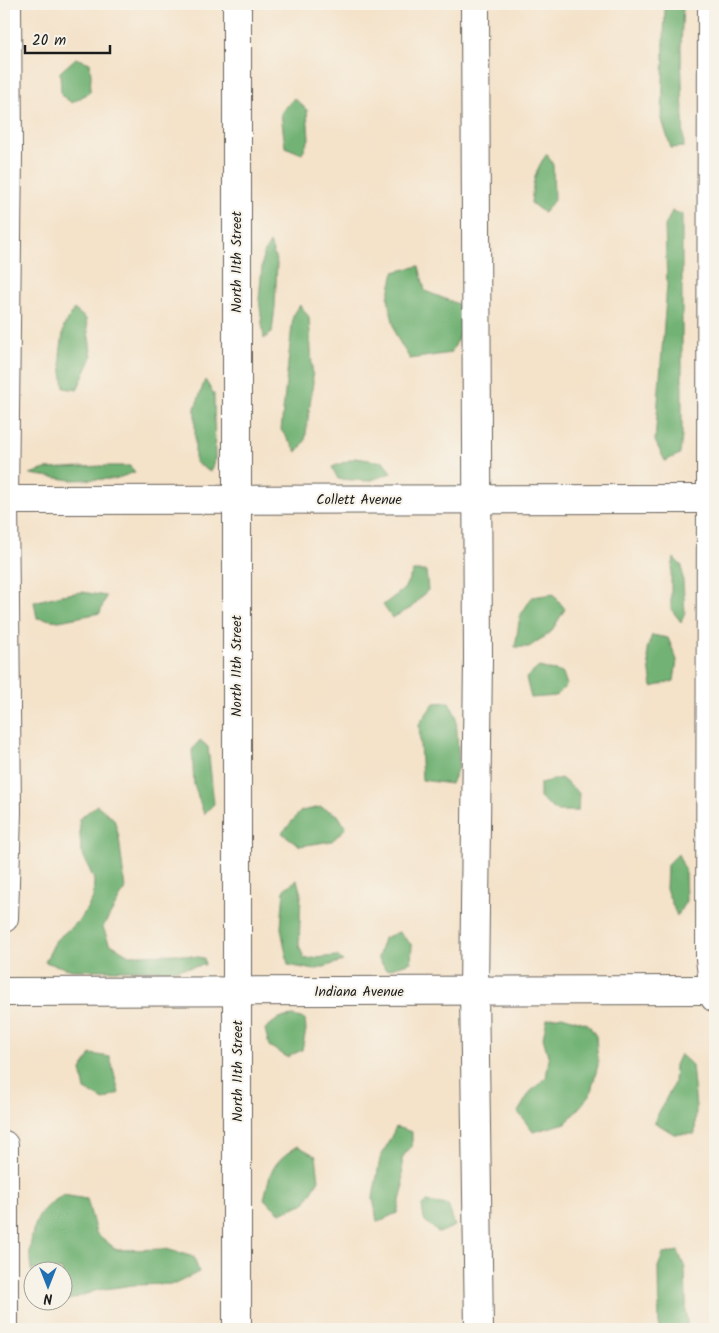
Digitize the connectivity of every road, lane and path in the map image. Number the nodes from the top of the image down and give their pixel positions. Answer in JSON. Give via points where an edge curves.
{"nodes":[{"id":1,"x":7,"y":4,"type":"edge"},
{"id":2,"x":237,"y":4,"type":"edge"},
{"id":3,"x":475,"y":4,"type":"edge"},
{"id":4,"x":712,"y":4,"type":"edge"},
{"id":5,"x":477,"y":499,"type":"junction"},
{"id":6,"x":713,"y":499,"type":"edge"},
{"id":7,"x":4,"y":500,"type":"edge"},
{"id":8,"x":236,"y":500,"type":"junction"},
{"id":9,"x":4,"y":918,"type":"edge"},
{"id":10,"x":474,"y":990,"type":"junction"},
{"id":11,"x":237,"y":991,"type":"junction"},
{"id":12,"x":4,"y":992,"type":"edge"},
{"id":13,"x":715,"y":993,"type":"edge"},
{"id":14,"x":4,"y":1145,"type":"edge"},
{"id":15,"x":4,"y":1329,"type":"edge"},
{"id":16,"x":237,"y":1329,"type":"edge"},
{"id":17,"x":479,"y":1329,"type":"edge"}],
"edges":[{"from":1,"to":7,"type":"street"},
{"from":2,"to":8,"type":"street","name":"North 11th Street"},
{"from":3,"to":5,"type":"street"},
{"from":4,"to":6,"type":"street"},
{"from":5,"to":6,"type":"street","name":"Collett Avenue"},
{"from":5,"to":8,"type":"street","name":"Collett Avenue"},
{"from":5,"to":10,"type":"street"},
{"from":6,"to":13,"type":"street","via":[[710,959]]},
{"from":7,"to":8,"type":"street","name":"Collett Avenue"},
{"from":7,"to":9,"type":"street","via":[[7,812]]},
{"from":8,"to":11,"type":"street","name":"North 11th Street"},
{"from":10,"to":11,"type":"street","name":"Indiana Avenue"},
{"from":10,"to":13,"type":"street","name":"Indiana Avenue"},
{"from":10,"to":17,"type":"street"},
{"from":11,"to":12,"type":"street","name":"Indiana Avenue"},
{"from":11,"to":16,"type":"street","name":"North 11th Street"},
{"from":14,"to":15,"type":"street"}]}
